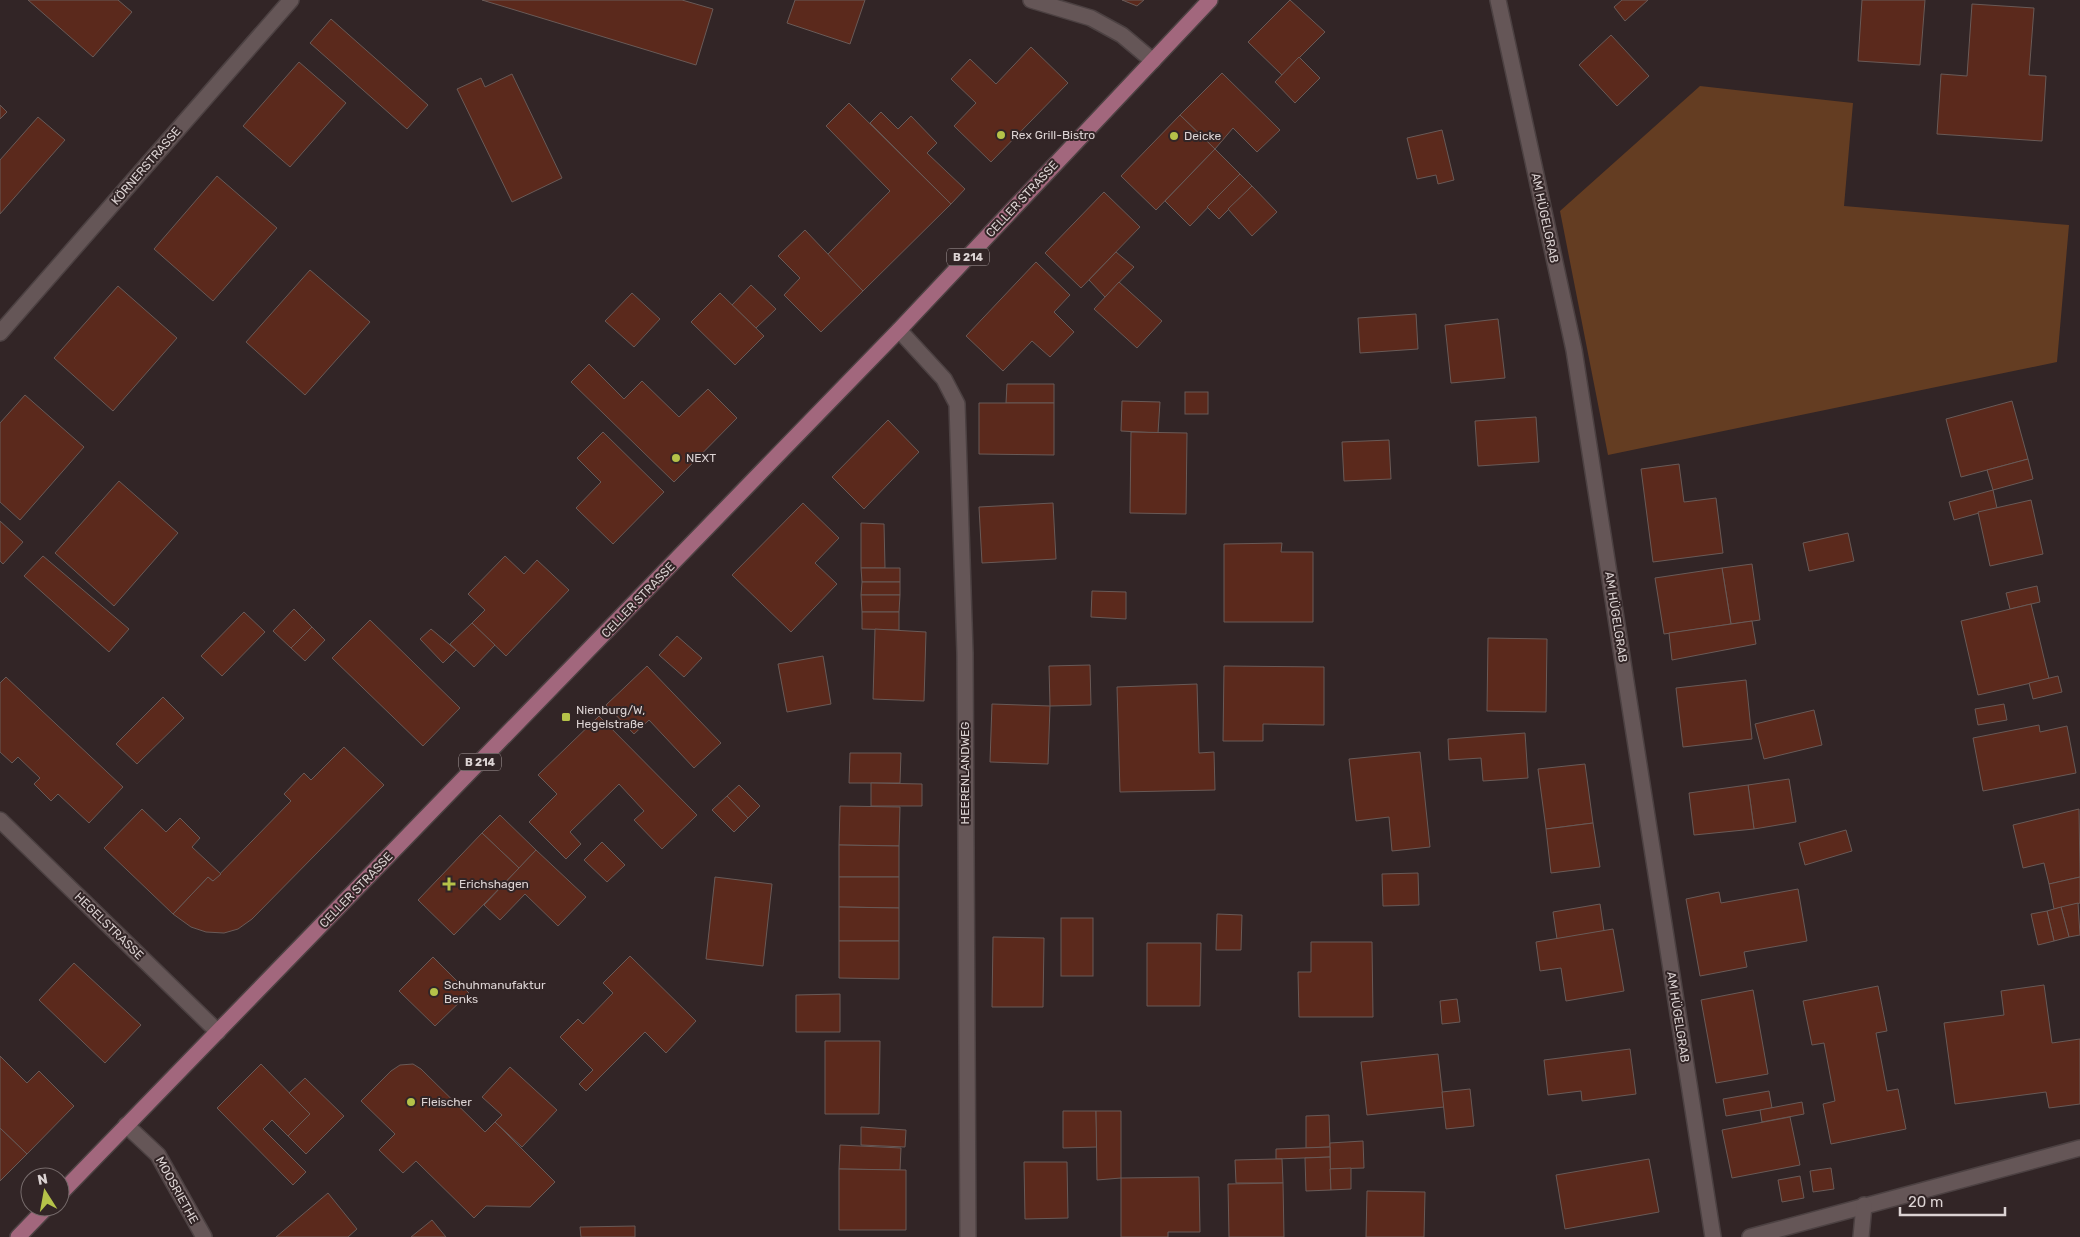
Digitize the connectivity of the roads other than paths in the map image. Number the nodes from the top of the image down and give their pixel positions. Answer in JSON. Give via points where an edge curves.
{"nodes":[{"id":1,"x":291,"y":0,"type":"edge"},
{"id":2,"x":1031,"y":0,"type":"edge"},
{"id":3,"x":1210,"y":0,"type":"edge"},
{"id":4,"x":1498,"y":0,"type":"edge"},
{"id":5,"x":1153,"y":61,"type":"junction"},
{"id":6,"x":899,"y":330,"type":"junction"},
{"id":7,"x":0,"y":333,"type":"edge"},
{"id":8,"x":0,"y":820,"type":"edge"},
{"id":9,"x":218,"y":1032,"type":"junction"},
{"id":10,"x":126,"y":1125,"type":"junction"},
{"id":11,"x":2080,"y":1148,"type":"edge"},
{"id":12,"x":70,"y":1184,"type":"edge"},
{"id":13,"x":1864,"y":1205,"type":"junction"},
{"id":14,"x":37,"y":1217,"type":"edge"},
{"id":15,"x":18,"y":1237,"type":"edge"},
{"id":16,"x":204,"y":1237,"type":"edge"},
{"id":17,"x":968,"y":1237,"type":"edge"},
{"id":18,"x":1713,"y":1237,"type":"edge"},
{"id":19,"x":1750,"y":1237,"type":"edge"},
{"id":20,"x":1861,"y":1237,"type":"edge"}],
"edges":[{"from":1,"to":7,"type":"street","name":"KÖRNERSTRASSE"},
{"from":2,"to":5,"type":"street","via":[[1091,18],[1122,35]]},
{"from":3,"to":5,"type":"main road","name":"CELLER STRASSE","number":"B 214"},
{"from":4,"to":18,"type":"street","name":"AM HÜGELGRAB","via":[[1574,350]]},
{"from":5,"to":6,"type":"main road","name":"CELLER STRASSE","number":"B 214"},
{"from":6,"to":9,"type":"main road","name":"CELLER STRASSE","number":"B 214"},
{"from":6,"to":17,"type":"street","name":"HEERENLANDWEG","via":[[944,379],[957,404],[965,653]]},
{"from":8,"to":9,"type":"street","name":"HEGELSTRASSE"},
{"from":9,"to":10,"type":"main road","name":"CELLER STRASSE","number":"B 214"},
{"from":10,"to":12,"type":"main road","name":"CELLER STRASSE","number":"B 214"},
{"from":10,"to":16,"type":"street","name":"MOOSRIETHE","via":[[158,1155]]},
{"from":11,"to":13,"type":"street"},
{"from":13,"to":19,"type":"street"},
{"from":13,"to":20,"type":"street"},
{"from":14,"to":15,"type":"main road"}]}
